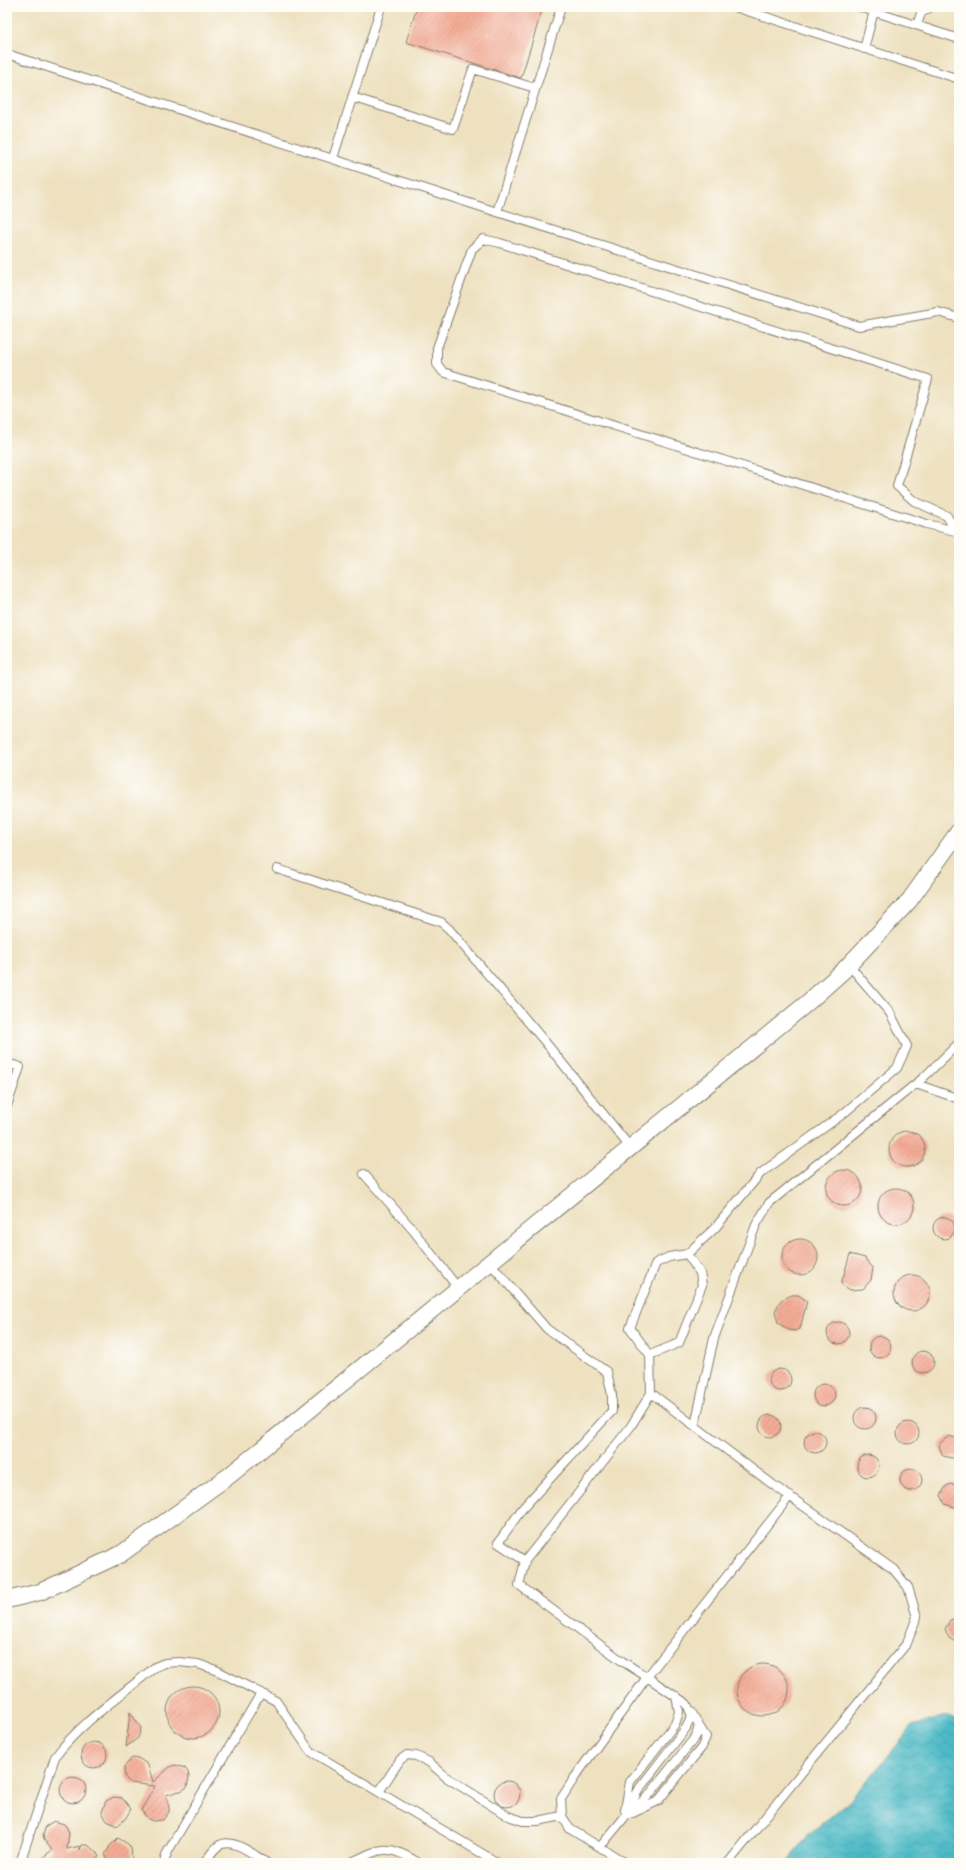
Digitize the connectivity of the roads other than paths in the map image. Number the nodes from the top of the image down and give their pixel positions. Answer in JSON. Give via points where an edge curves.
{"nodes":[{"id":1,"x":381,"y":7,"type":"edge"},
{"id":2,"x":561,"y":7,"type":"edge"},
{"id":3,"x":734,"y":7,"type":"edge"},
{"id":4,"x":860,"y":7,"type":"edge"},
{"id":5,"x":931,"y":7,"type":"edge"},
{"id":6,"x":874,"y":9,"type":"edge"},
{"id":7,"x":918,"y":25,"type":"junction"},
{"id":8,"x":959,"y":39,"type":"edge"},
{"id":9,"x":864,"y":49,"type":"junction"},
{"id":10,"x":7,"y":54,"type":"edge"},
{"id":11,"x":959,"y":79,"type":"edge"},
{"id":12,"x":535,"y":88,"type":"junction"},
{"id":13,"x":352,"y":97,"type":"junction"},
{"id":14,"x":333,"y":158,"type":"junction"},
{"id":15,"x":497,"y":212,"type":"junction"},
{"id":16,"x":959,"y":318,"type":"edge"},
{"id":17,"x":957,"y":532,"type":"edge"},
{"id":18,"x":959,"y":831,"type":"edge"},
{"id":19,"x":277,"y":869,"type":"dead end"},
{"id":20,"x":849,"y":965,"type":"junction"},
{"id":21,"x":959,"y":1043,"type":"edge"},
{"id":22,"x":7,"y":1063,"type":"edge"},
{"id":23,"x":916,"y":1084,"type":"junction"},
{"id":24,"x":959,"y":1099,"type":"edge"},
{"id":25,"x":7,"y":1106,"type":"edge"},
{"id":26,"x":630,"y":1147,"type":"junction"},
{"id":27,"x":364,"y":1174,"type":"dead end"},
{"id":28,"x":687,"y":1254,"type":"junction"},
{"id":29,"x":490,"y":1263,"type":"junction"},
{"id":30,"x":458,"y":1288,"type":"junction"},
{"id":31,"x":650,"y":1355,"type":"junction"},
{"id":32,"x":651,"y":1393,"type":"junction"},
{"id":33,"x":695,"y":1425,"type":"junction"},
{"id":34,"x":790,"y":1496,"type":"junction"},
{"id":35,"x":525,"y":1561,"type":"junction"},
{"id":36,"x":7,"y":1600,"type":"edge"},
{"id":37,"x":647,"y":1677,"type":"junction"},
{"id":38,"x":261,"y":1693,"type":"junction"},
{"id":39,"x":676,"y":1696,"type":"junction"},
{"id":40,"x":687,"y":1704,"type":"junction"},
{"id":41,"x":379,"y":1792,"type":"junction"},
{"id":42,"x":562,"y":1816,"type":"junction"},
{"id":43,"x":624,"y":1818,"type":"junction"},
{"id":44,"x":600,"y":1847,"type":"junction"},
{"id":45,"x":20,"y":1863,"type":"edge"},
{"id":46,"x":164,"y":1863,"type":"edge"},
{"id":47,"x":204,"y":1863,"type":"edge"},
{"id":48,"x":267,"y":1863,"type":"edge"},
{"id":49,"x":350,"y":1863,"type":"edge"},
{"id":50,"x":420,"y":1863,"type":"edge"},
{"id":51,"x":498,"y":1863,"type":"edge"},
{"id":52,"x":626,"y":1863,"type":"edge"},
{"id":53,"x":728,"y":1863,"type":"edge"}],
"edges":[{"from":1,"to":13,"type":"lane"},
{"from":2,"to":12,"type":"lane"},
{"from":3,"to":9,"type":"lane"},
{"from":4,"to":6,"type":"lane"},
{"from":5,"to":7,"type":"lane","via":[[921,13]]},
{"from":6,"to":7,"type":"lane"},
{"from":6,"to":9,"type":"lane"},
{"from":7,"to":8,"type":"lane"},
{"from":9,"to":11,"type":"lane"},
{"from":10,"to":14,"type":"lane"},
{"from":12,"to":13,"type":"lane","via":[[473,69],[453,129]]},
{"from":12,"to":15,"type":"lane"},
{"from":13,"to":14,"type":"lane"},
{"from":14,"to":15,"type":"lane"},
{"from":15,"to":16,"type":"lane","via":[[859,326],[938,312]]},
{"from":17,"to":17,"type":"lane","via":[[443,372],[437,364],[437,348],[472,250],[483,239],[500,243],[928,379],[897,486],[914,501],[947,516]]},
{"from":18,"to":20,"type":"street","via":[[909,901]]},
{"from":19,"to":26,"type":"lane","via":[[440,922],[449,929]]},
{"from":20,"to":26,"type":"street","via":[[806,1004]]},
{"from":20,"to":28,"type":"lane","via":[[890,1013],[907,1046],[897,1068],[843,1114],[761,1173],[715,1228]]},
{"from":21,"to":23,"type":"lane"},
{"from":22,"to":25,"type":"lane","via":[[20,1067]]},
{"from":23,"to":24,"type":"lane"},
{"from":23,"to":33,"type":"lane","via":[[770,1203],[756,1225],[714,1338]]},
{"from":26,"to":29,"type":"street"},
{"from":27,"to":30,"type":"lane","via":[[413,1230]]},
{"from":28,"to":31,"type":"lane","via":[[700,1273],[702,1285],[679,1343]]},
{"from":28,"to":31,"type":"lane","via":[[669,1257],[656,1263],[641,1297],[630,1328]]},
{"from":29,"to":30,"type":"street"},
{"from":29,"to":35,"type":"lane","via":[[547,1329],[607,1372],[612,1395],[612,1411],[522,1509],[498,1543]]},
{"from":30,"to":36,"type":"street","via":[[230,1475],[121,1554],[40,1592]]},
{"from":31,"to":32,"type":"lane"},
{"from":32,"to":33,"type":"lane"},
{"from":32,"to":35,"type":"lane","via":[[631,1426]]},
{"from":33,"to":34,"type":"lane"},
{"from":34,"to":37,"type":"lane"},
{"from":34,"to":53,"type":"lane","via":[[893,1569],[908,1587],[918,1617],[907,1643]]},
{"from":35,"to":37,"type":"lane","via":[[519,1585]]},
{"from":37,"to":39,"type":"lane"},
{"from":37,"to":42,"type":"lane","via":[[575,1776],[561,1799]]},
{"from":38,"to":41,"type":"lane","via":[[276,1701],[310,1751]]},
{"from":38,"to":45,"type":"lane","via":[[216,1670],[198,1664],[179,1662],[155,1667],[88,1723],[56,1756]]},
{"from":38,"to":46,"type":"lane","via":[[167,1853]]},
{"from":39,"to":40,"type":"lane"},
{"from":39,"to":43,"type":"lane","via":[[679,1712],[675,1724],[630,1782]]},
{"from":40,"to":43,"type":"lane","via":[[692,1716],[686,1728],[639,1789]]},
{"from":40,"to":43,"type":"lane","via":[[699,1726],[696,1736],[649,1795]]},
{"from":41,"to":42,"type":"lane","via":[[400,1760],[407,1755],[416,1756],[429,1762],[446,1777],[508,1816],[523,1821]]},
{"from":41,"to":51,"type":"lane"},
{"from":42,"to":44,"type":"lane","via":[[570,1829]]},
{"from":43,"to":44,"type":"lane"},
{"from":44,"to":52,"type":"lane"},
{"from":47,"to":48,"type":"lane","via":[[218,1846],[228,1842],[238,1845]]},
{"from":49,"to":50,"type":"lane","via":[[380,1850],[393,1849]]}]}
